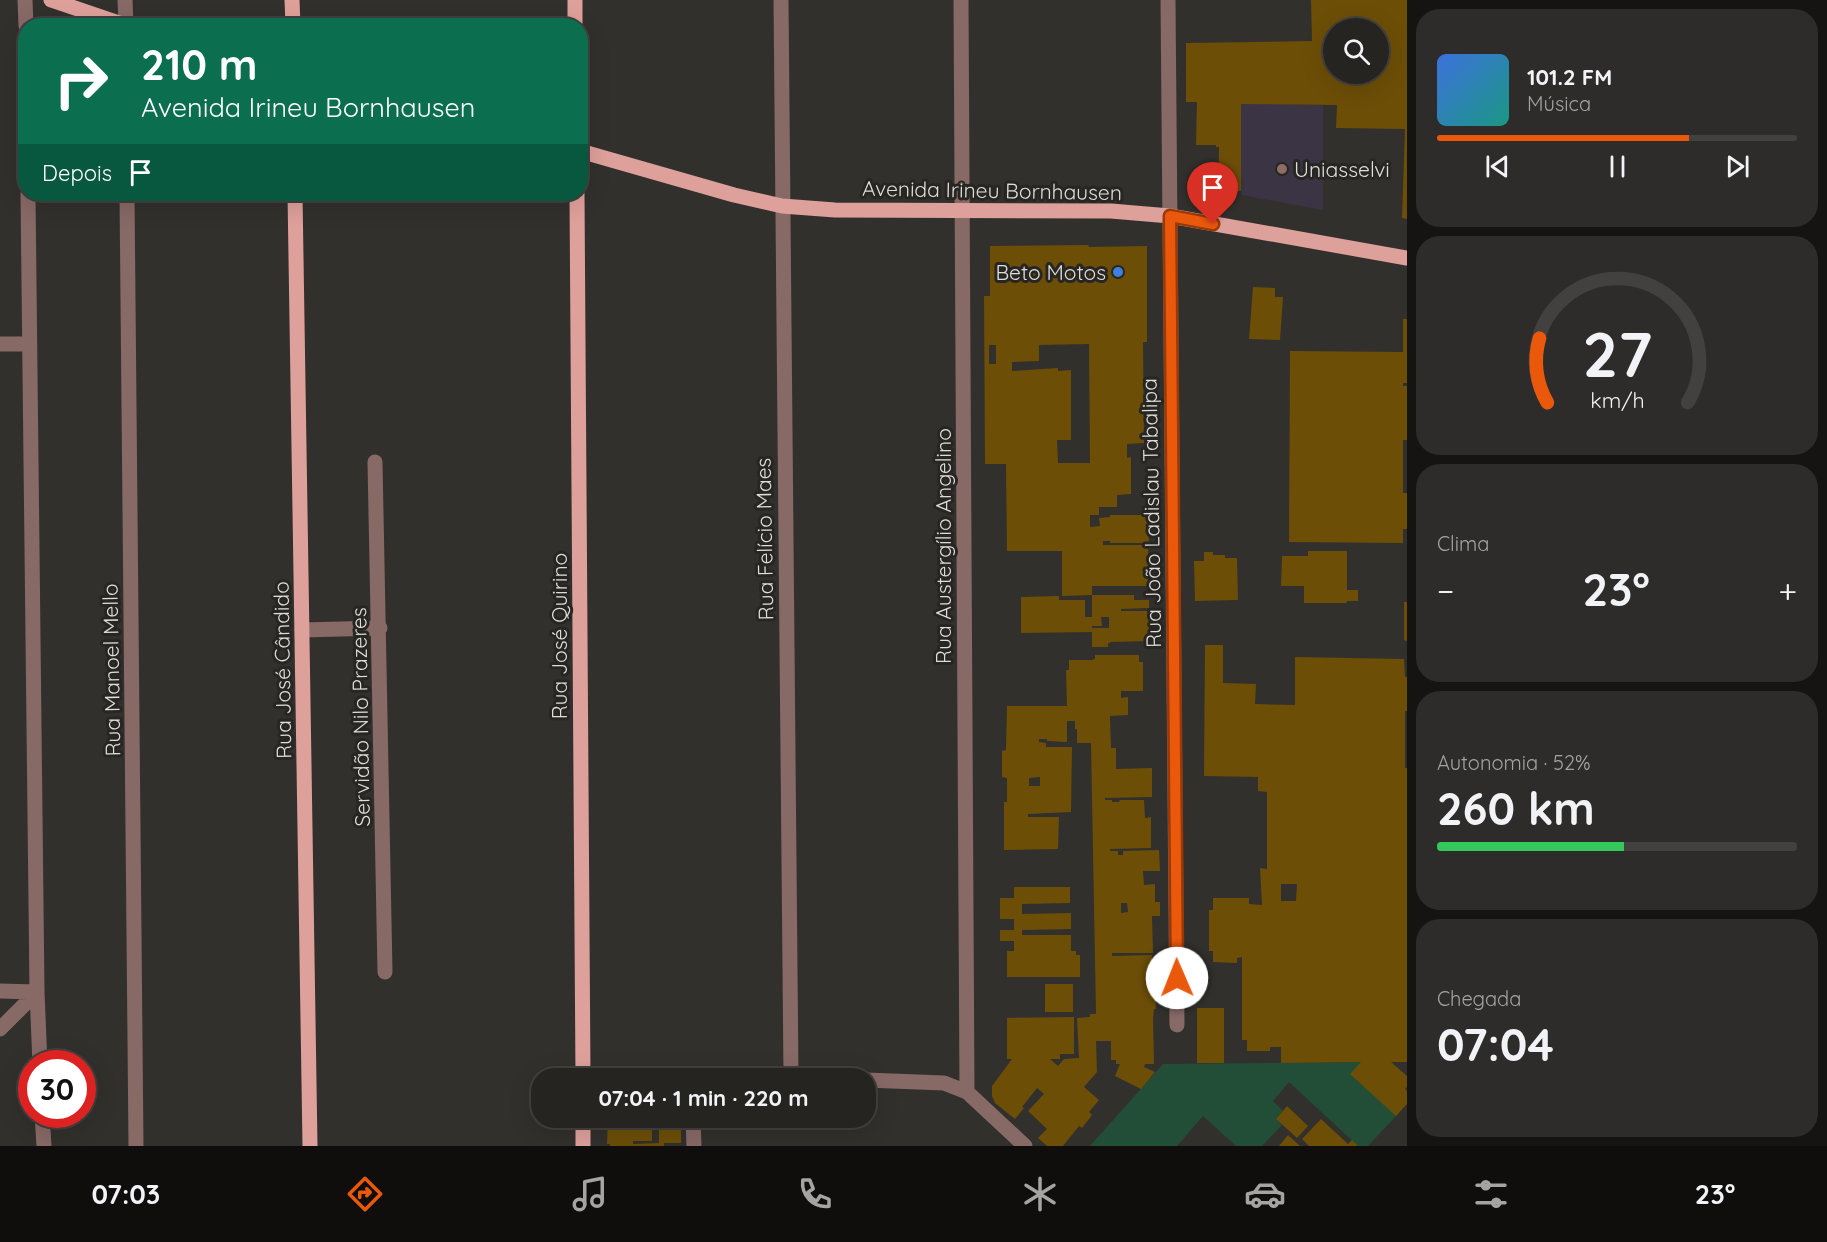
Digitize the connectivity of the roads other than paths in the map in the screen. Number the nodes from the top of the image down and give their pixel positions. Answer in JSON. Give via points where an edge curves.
{"nodes":[{"id":1,"x":25,"y":0,"type":"edge"},
{"id":2,"x":51,"y":0,"type":"edge"},
{"id":3,"x":125,"y":0,"type":"edge"},
{"id":4,"x":292,"y":0,"type":"edge"},
{"id":5,"x":575,"y":0,"type":"edge"},
{"id":6,"x":781,"y":0,"type":"edge"},
{"id":7,"x":961,"y":0,"type":"edge"},
{"id":8,"x":1168,"y":0,"type":"edge"},
{"id":9,"x":26,"y":18,"type":"edge"},
{"id":10,"x":106,"y":18,"type":"edge"},
{"id":11,"x":126,"y":18,"type":"edge"},
{"id":12,"x":293,"y":18,"type":"edge"},
{"id":13,"x":575,"y":18,"type":"edge"},
{"id":14,"x":588,"y":153,"type":"edge"},
{"id":15,"x":27,"y":201,"type":"edge"},
{"id":16,"x":127,"y":201,"type":"edge"},
{"id":17,"x":295,"y":201,"type":"edge"},
{"id":18,"x":577,"y":201,"type":"edge"},
{"id":19,"x":782,"y":206,"type":"junction"},
{"id":20,"x":962,"y":211,"type":"junction"},
{"id":21,"x":1170,"y":216,"type":"junction"},
{"id":22,"x":1407,"y":258,"type":"edge"},
{"id":23,"x":0,"y":344,"type":"edge"},
{"id":24,"x":29,"y":344,"type":"junction"},
{"id":25,"x":375,"y":462,"type":"dead end"},
{"id":26,"x":380,"y":628,"type":"junction"},
{"id":27,"x":302,"y":630,"type":"junction"},
{"id":28,"x":385,"y":972,"type":"dead end"},
{"id":29,"x":0,"y":991,"type":"edge"},
{"id":30,"x":37,"y":992,"type":"junction"},
{"id":31,"x":1177,"y":1025,"type":"dead end"},
{"id":32,"x":0,"y":1029,"type":"edge"},
{"id":33,"x":39,"y":1050,"type":"edge"},
{"id":34,"x":583,"y":1068,"type":"edge"},
{"id":35,"x":790,"y":1068,"type":"edge"},
{"id":36,"x":876,"y":1080,"type":"edge"},
{"id":37,"x":967,"y":1092,"type":"junction"},
{"id":38,"x":43,"y":1128,"type":"edge"},
{"id":39,"x":583,"y":1128,"type":"edge"},
{"id":40,"x":693,"y":1128,"type":"edge"},
{"id":41,"x":44,"y":1146,"type":"edge"},
{"id":42,"x":136,"y":1146,"type":"edge"},
{"id":43,"x":310,"y":1146,"type":"edge"},
{"id":44,"x":583,"y":1146,"type":"edge"},
{"id":45,"x":694,"y":1146,"type":"edge"},
{"id":46,"x":1025,"y":1146,"type":"edge"}],
"edges":[{"from":1,"to":9,"type":"street"},
{"from":2,"to":10,"type":"main road"},
{"from":3,"to":11,"type":"street"},
{"from":4,"to":12,"type":"main road"},
{"from":5,"to":13,"type":"main road"},
{"from":6,"to":19,"type":"street","name":"Rua Felício Maes"},
{"from":7,"to":20,"type":"street","name":"Rua Austergílio Angelino"},
{"from":8,"to":21,"type":"street","name":"Rua João Ladislau Tabalipa"},
{"from":14,"to":19,"type":"main road","name":"Avenida Irineu Bornhausen"},
{"from":15,"to":24,"type":"street"},
{"from":16,"to":42,"type":"street","name":"Rua Manoel Mello"},
{"from":17,"to":27,"type":"main road","name":"Rua José Cândido"},
{"from":18,"to":34,"type":"main road","name":"Rua José Quirino"},
{"from":19,"to":20,"type":"main road","name":"Avenida Irineu Bornhausen"},
{"from":19,"to":35,"type":"street","name":"Rua Felício Maes"},
{"from":20,"to":21,"type":"main road","name":"Avenida Irineu Bornhausen","via":[[1111,211]]},
{"from":20,"to":37,"type":"street","name":"Rua Austergílio Angelino"},
{"from":21,"to":22,"type":"main road","name":"Avenida Irineu Bornhausen"},
{"from":21,"to":31,"type":"street","name":"Rua João Ladislau Tabalipa"},
{"from":23,"to":24,"type":"street"},
{"from":24,"to":30,"type":"street"},
{"from":25,"to":26,"type":"street","name":"Servidão Nilo Prazeres"},
{"from":26,"to":27,"type":"street"},
{"from":26,"to":28,"type":"street","name":"Servidão Nilo Prazeres"},
{"from":27,"to":43,"type":"main road","name":"Rua José Cândido"},
{"from":29,"to":30,"type":"street"},
{"from":30,"to":32,"type":"street"},
{"from":30,"to":33,"type":"street"},
{"from":36,"to":37,"type":"street","via":[[944,1083]]},
{"from":37,"to":46,"type":"street"},
{"from":38,"to":41,"type":"street"},
{"from":39,"to":44,"type":"main road"},
{"from":40,"to":45,"type":"street"}]}
